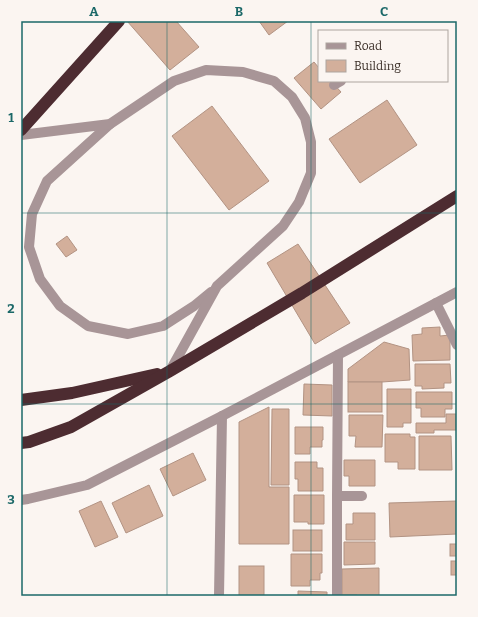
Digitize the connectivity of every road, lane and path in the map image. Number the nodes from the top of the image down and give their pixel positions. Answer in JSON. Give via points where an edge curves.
{"nodes":[{"id":1,"x":119,"y":21,"type":"edge"},
{"id":2,"x":110,"y":124,"type":"junction"},
{"id":3,"x":21,"y":130,"type":"edge"},
{"id":4,"x":21,"y":135,"type":"edge"},
{"id":5,"x":454,"y":200,"type":"edge"},
{"id":6,"x":217,"y":286,"type":"junction"},
{"id":7,"x":457,"y":292,"type":"edge"},
{"id":8,"x":436,"y":303,"type":"junction"},
{"id":9,"x":457,"y":345,"type":"edge"},
{"id":10,"x":338,"y":354,"type":"junction"},
{"id":11,"x":170,"y":371,"type":"junction"},
{"id":12,"x":21,"y":400,"type":"edge"},
{"id":13,"x":222,"y":416,"type":"junction"},
{"id":14,"x":21,"y":443,"type":"edge"},
{"id":15,"x":337,"y":496,"type":"junction"},
{"id":16,"x":362,"y":496,"type":"dead end"},
{"id":17,"x":21,"y":500,"type":"edge"},
{"id":18,"x":219,"y":596,"type":"edge"},
{"id":19,"x":337,"y":596,"type":"edge"}],
"edges":[{"from":1,"to":3,"type":"highway"},
{"from":2,"to":4,"type":"street"},
{"from":2,"to":6,"type":"street","via":[[47,180],[32,214],[29,247],[40,279],[60,306],[88,326],[128,334],[163,326],[194,306]]},
{"from":2,"to":6,"type":"street","via":[[174,81],[206,70],[243,72],[274,81],[292,97],[305,118],[311,142],[311,173],[299,202],[283,226]]},
{"from":5,"to":11,"type":"highway"},
{"from":6,"to":11,"type":"street"},
{"from":7,"to":8,"type":"street"},
{"from":8,"to":9,"type":"street"},
{"from":8,"to":10,"type":"street"},
{"from":10,"to":13,"type":"street"},
{"from":10,"to":15,"type":"street"},
{"from":11,"to":12,"type":"highway"},
{"from":11,"to":14,"type":"highway","via":[[71,427]]},
{"from":13,"to":17,"type":"street","via":[[87,485]]},
{"from":13,"to":18,"type":"street"},
{"from":15,"to":16,"type":"street"},
{"from":15,"to":19,"type":"street"}]}
